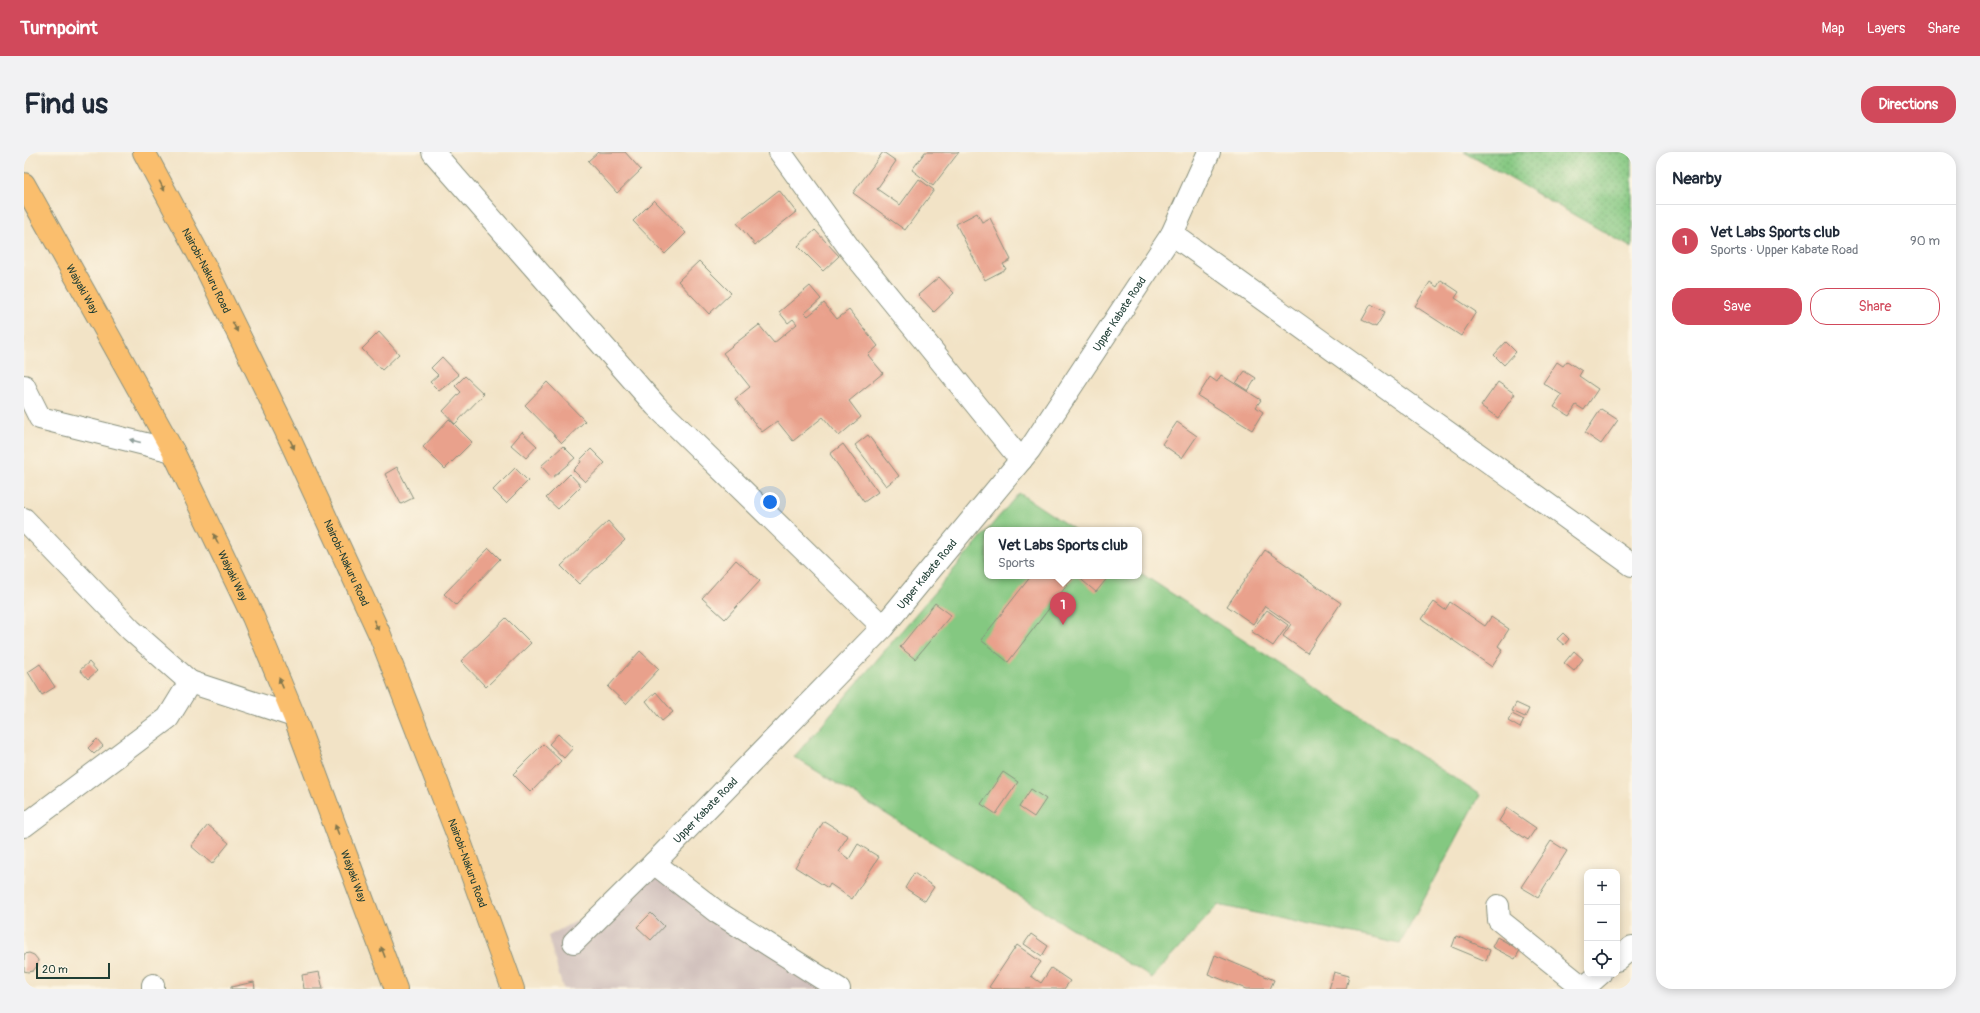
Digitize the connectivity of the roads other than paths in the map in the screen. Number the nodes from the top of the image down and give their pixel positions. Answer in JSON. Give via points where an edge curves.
{"nodes":[{"id":1,"x":144,"y":152,"type":"edge"},
{"id":2,"x":433,"y":152,"type":"edge"},
{"id":3,"x":780,"y":152,"type":"edge"},
{"id":4,"x":1209,"y":152,"type":"edge"},
{"id":5,"x":26,"y":193,"type":"edge"},
{"id":6,"x":1172,"y":234,"type":"junction"},
{"id":7,"x":24,"y":386,"type":"edge"},
{"id":8,"x":172,"y":451,"type":"junction"},
{"id":9,"x":1021,"y":460,"type":"junction"},
{"id":10,"x":24,"y":519,"type":"edge"},
{"id":11,"x":1632,"y":564,"type":"edge"},
{"id":12,"x":883,"y":627,"type":"junction"},
{"id":13,"x":190,"y":682,"type":"junction"},
{"id":14,"x":294,"y":716,"type":"junction"},
{"id":15,"x":24,"y":826,"type":"edge"},
{"id":16,"x":654,"y":863,"type":"junction"},
{"id":17,"x":1498,"y":906,"type":"dead end"},
{"id":18,"x":574,"y":942,"type":"dead end"},
{"id":19,"x":1632,"y":947,"type":"edge"},
{"id":20,"x":1620,"y":957,"type":"edge"},
{"id":21,"x":1590,"y":984,"type":"edge"},
{"id":22,"x":396,"y":989,"type":"edge"},
{"id":23,"x":514,"y":989,"type":"edge"},
{"id":24,"x":839,"y":989,"type":"edge"}],
"edges":[{"from":1,"to":23,"type":"highway","name":"Nairobi-Nakuru Road","one_way":true,"via":[[207,270],[285,429],[380,635]]},
{"from":2,"to":12,"type":"street","via":[[656,406]]},
{"from":3,"to":9,"type":"street","via":[[850,249]]},
{"from":4,"to":6,"type":"street","name":"Upper Kabate Road"},
{"from":5,"to":8,"type":"highway","name":"Waiyaki Way"},
{"from":6,"to":9,"type":"street","name":"Upper Kabate Road"},
{"from":6,"to":11,"type":"street"},
{"from":8,"to":7,"type":"street","one_way":true,"via":[[40,418]]},
{"from":14,"to":8,"type":"highway","name":"Waiyaki Way","one_way":true,"via":[[253,617]]},
{"from":9,"to":12,"type":"street","name":"Upper Kabate Road"},
{"from":10,"to":13,"type":"street","via":[[131,630]]},
{"from":12,"to":16,"type":"street","name":"Upper Kabate Road"},
{"from":13,"to":14,"type":"street"},
{"from":13,"to":15,"type":"street","via":[[168,718]]},
{"from":22,"to":14,"type":"highway","name":"Waiyaki Way","one_way":true},
{"from":16,"to":18,"type":"street","name":"Upper Kabate Road"},
{"from":16,"to":24,"type":"street","via":[[717,912]]},
{"from":17,"to":21,"type":"street","via":[[1499,920]]},
{"from":19,"to":20,"type":"street"}]}
